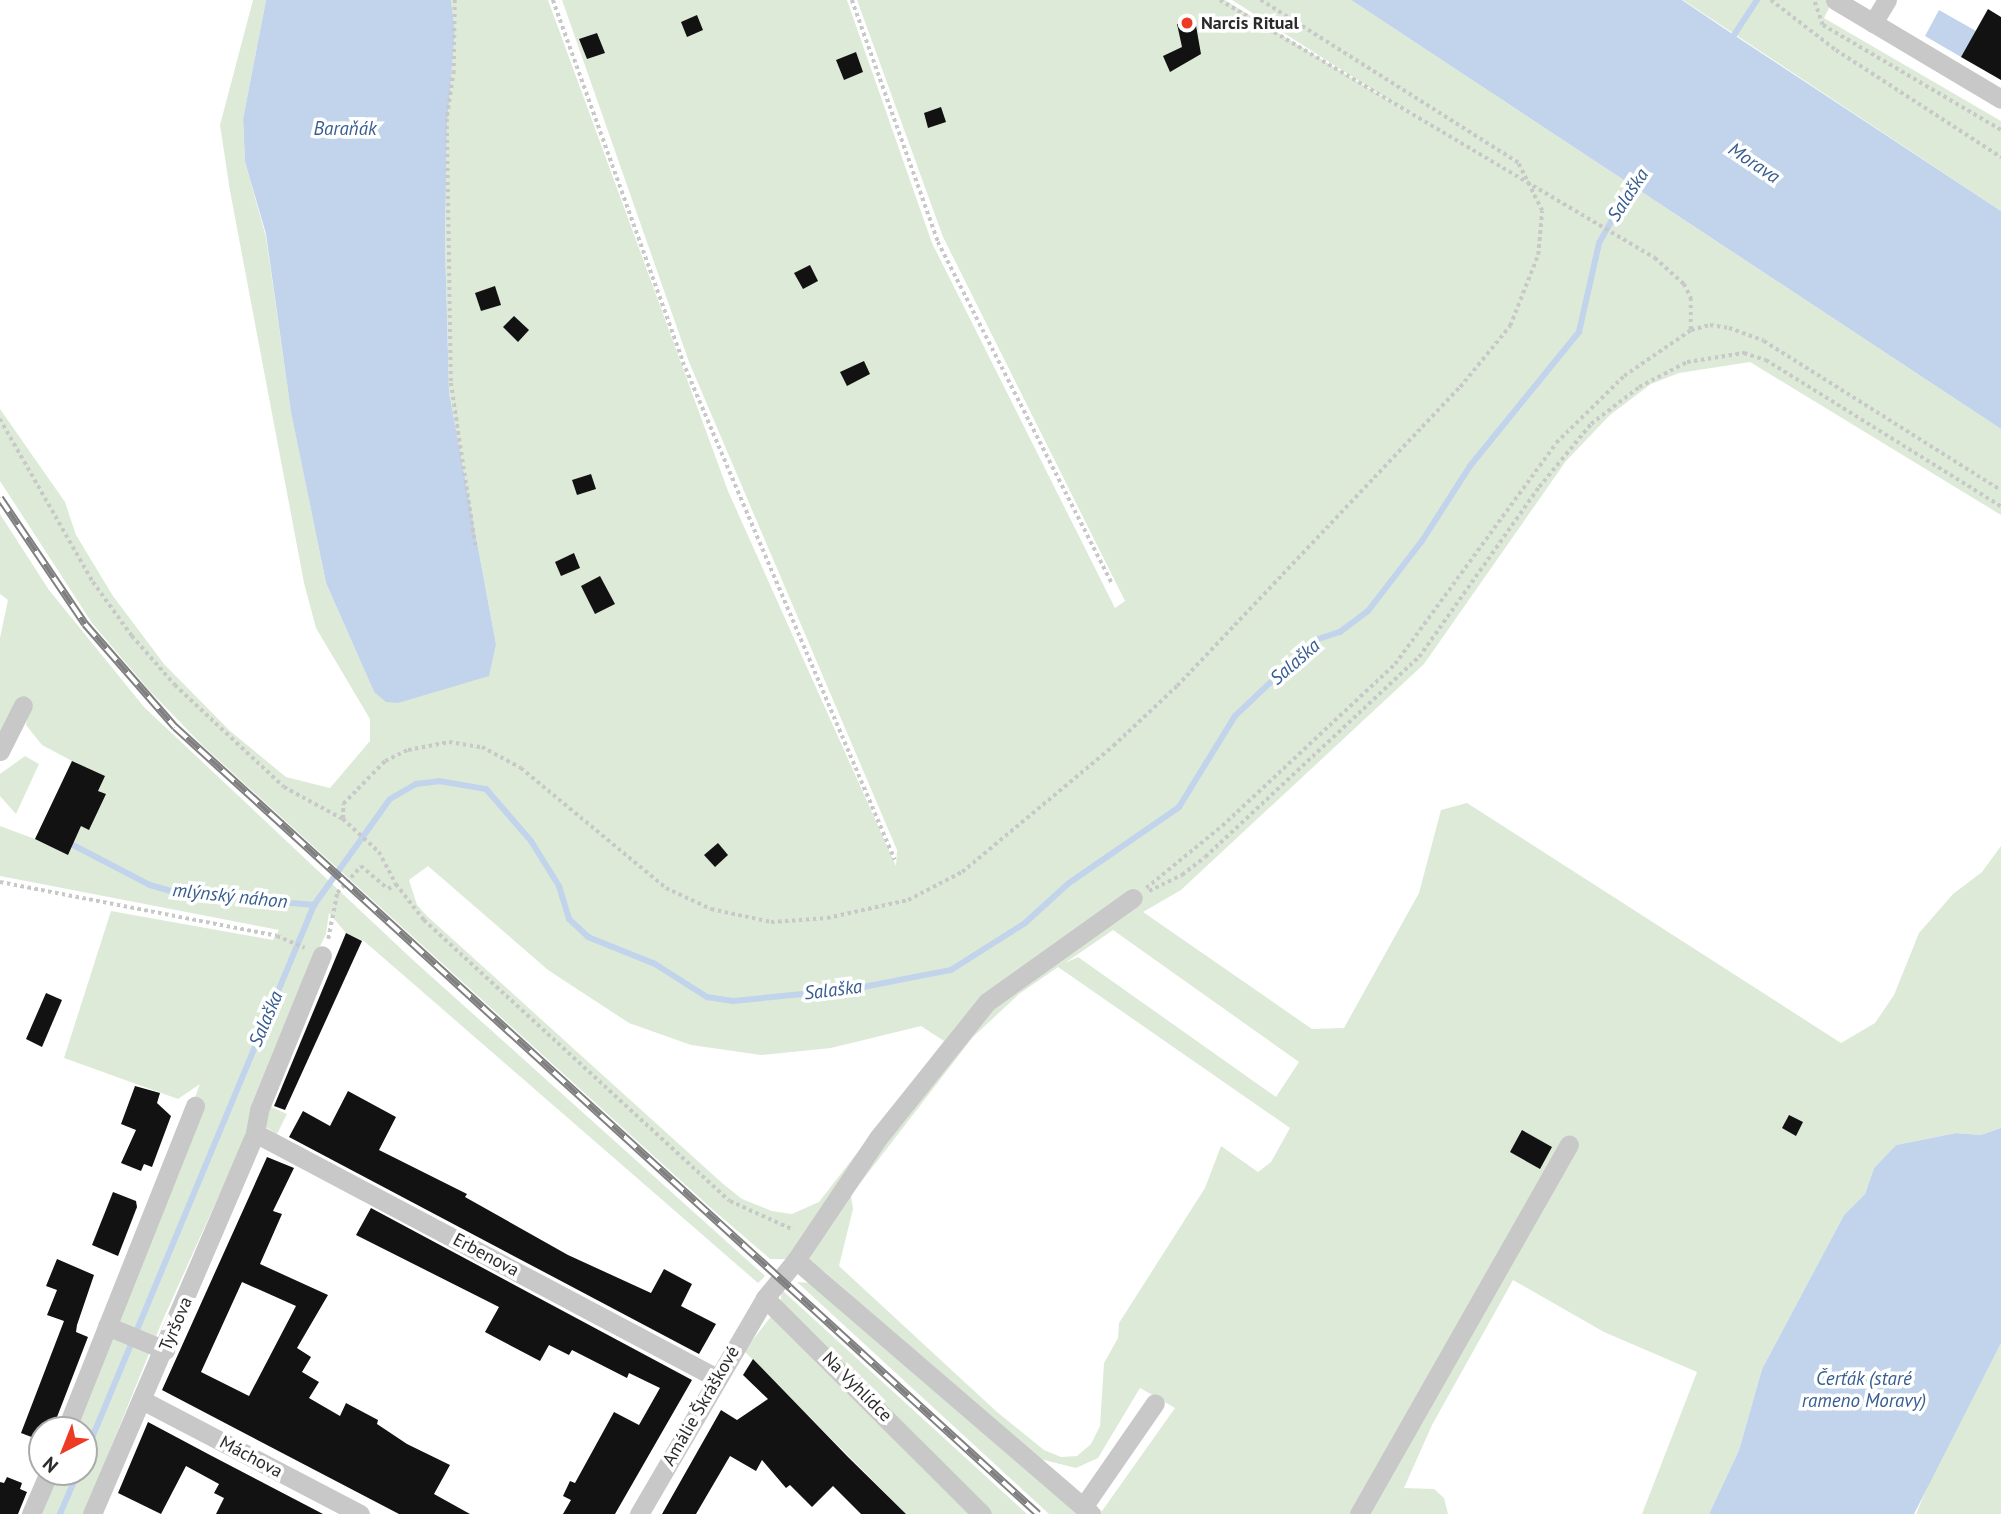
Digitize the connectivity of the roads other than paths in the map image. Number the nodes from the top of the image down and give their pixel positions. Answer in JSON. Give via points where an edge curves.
{"nodes":[{"id":1,"x":1835,"y":0,"type":"edge"},
{"id":2,"x":1887,"y":0,"type":"edge"},
{"id":3,"x":1873,"y":23,"type":"junction"},
{"id":4,"x":2001,"y":99,"type":"edge"},
{"id":5,"x":23,"y":705,"type":"dead end"},
{"id":6,"x":0,"y":751,"type":"edge"},
{"id":7,"x":1133,"y":898,"type":"road end"},
{"id":8,"x":322,"y":955,"type":"road end"},
{"id":9,"x":195,"y":1106,"type":"dead end"},
{"id":10,"x":255,"y":1133,"type":"junction"},
{"id":11,"x":1569,"y":1144,"type":"dead end"},
{"id":12,"x":796,"y":1260,"type":"junction"},
{"id":13,"x":765,"y":1297,"type":"junction"},
{"id":14,"x":115,"y":1329,"type":"junction"},
{"id":15,"x":165,"y":1350,"type":"junction"},
{"id":16,"x":717,"y":1378,"type":"junction"},
{"id":17,"x":142,"y":1400,"type":"junction"},
{"id":18,"x":1155,"y":1403,"type":"dead end"},
{"id":19,"x":73,"y":1416,"type":"edge"},
{"id":20,"x":43,"y":1486,"type":"edge"},
{"id":21,"x":1087,"y":1511,"type":"edge"},
{"id":22,"x":32,"y":1514,"type":"edge"},
{"id":23,"x":92,"y":1514,"type":"edge"},
{"id":24,"x":360,"y":1514,"type":"edge"},
{"id":25,"x":639,"y":1514,"type":"edge"},
{"id":26,"x":982,"y":1514,"type":"edge"},
{"id":27,"x":1359,"y":1514,"type":"edge"}],
"edges":[{"from":1,"to":3,"type":"street"},
{"from":2,"to":3,"type":"street"},
{"from":3,"to":4,"type":"street"},
{"from":5,"to":6,"type":"street"},
{"from":7,"to":12,"type":"street","via":[[987,1002],[878,1138]]},
{"from":8,"to":10,"type":"street","name":"Tyršova","via":[[258,1110]]},
{"from":9,"to":14,"type":"street"},
{"from":10,"to":15,"type":"street","name":"Tyršova"},
{"from":10,"to":16,"type":"street","name":"Erbenova"},
{"from":11,"to":27,"type":"street"},
{"from":12,"to":13,"type":"street"},
{"from":12,"to":21,"type":"street"},
{"from":13,"to":16,"type":"street","name":"Amálie Škráškové"},
{"from":13,"to":26,"type":"street","name":"Na Vyhlídce"},
{"from":14,"to":15,"type":"street"},
{"from":14,"to":19,"type":"street"},
{"from":15,"to":17,"type":"street","name":"Tyršova"},
{"from":16,"to":25,"type":"street","name":"Amálie Škráškové"},
{"from":17,"to":23,"type":"street","name":"Tyršova"},
{"from":17,"to":24,"type":"street","name":"Máchova"},
{"from":18,"to":21,"type":"street"},
{"from":20,"to":22,"type":"street"}]}
